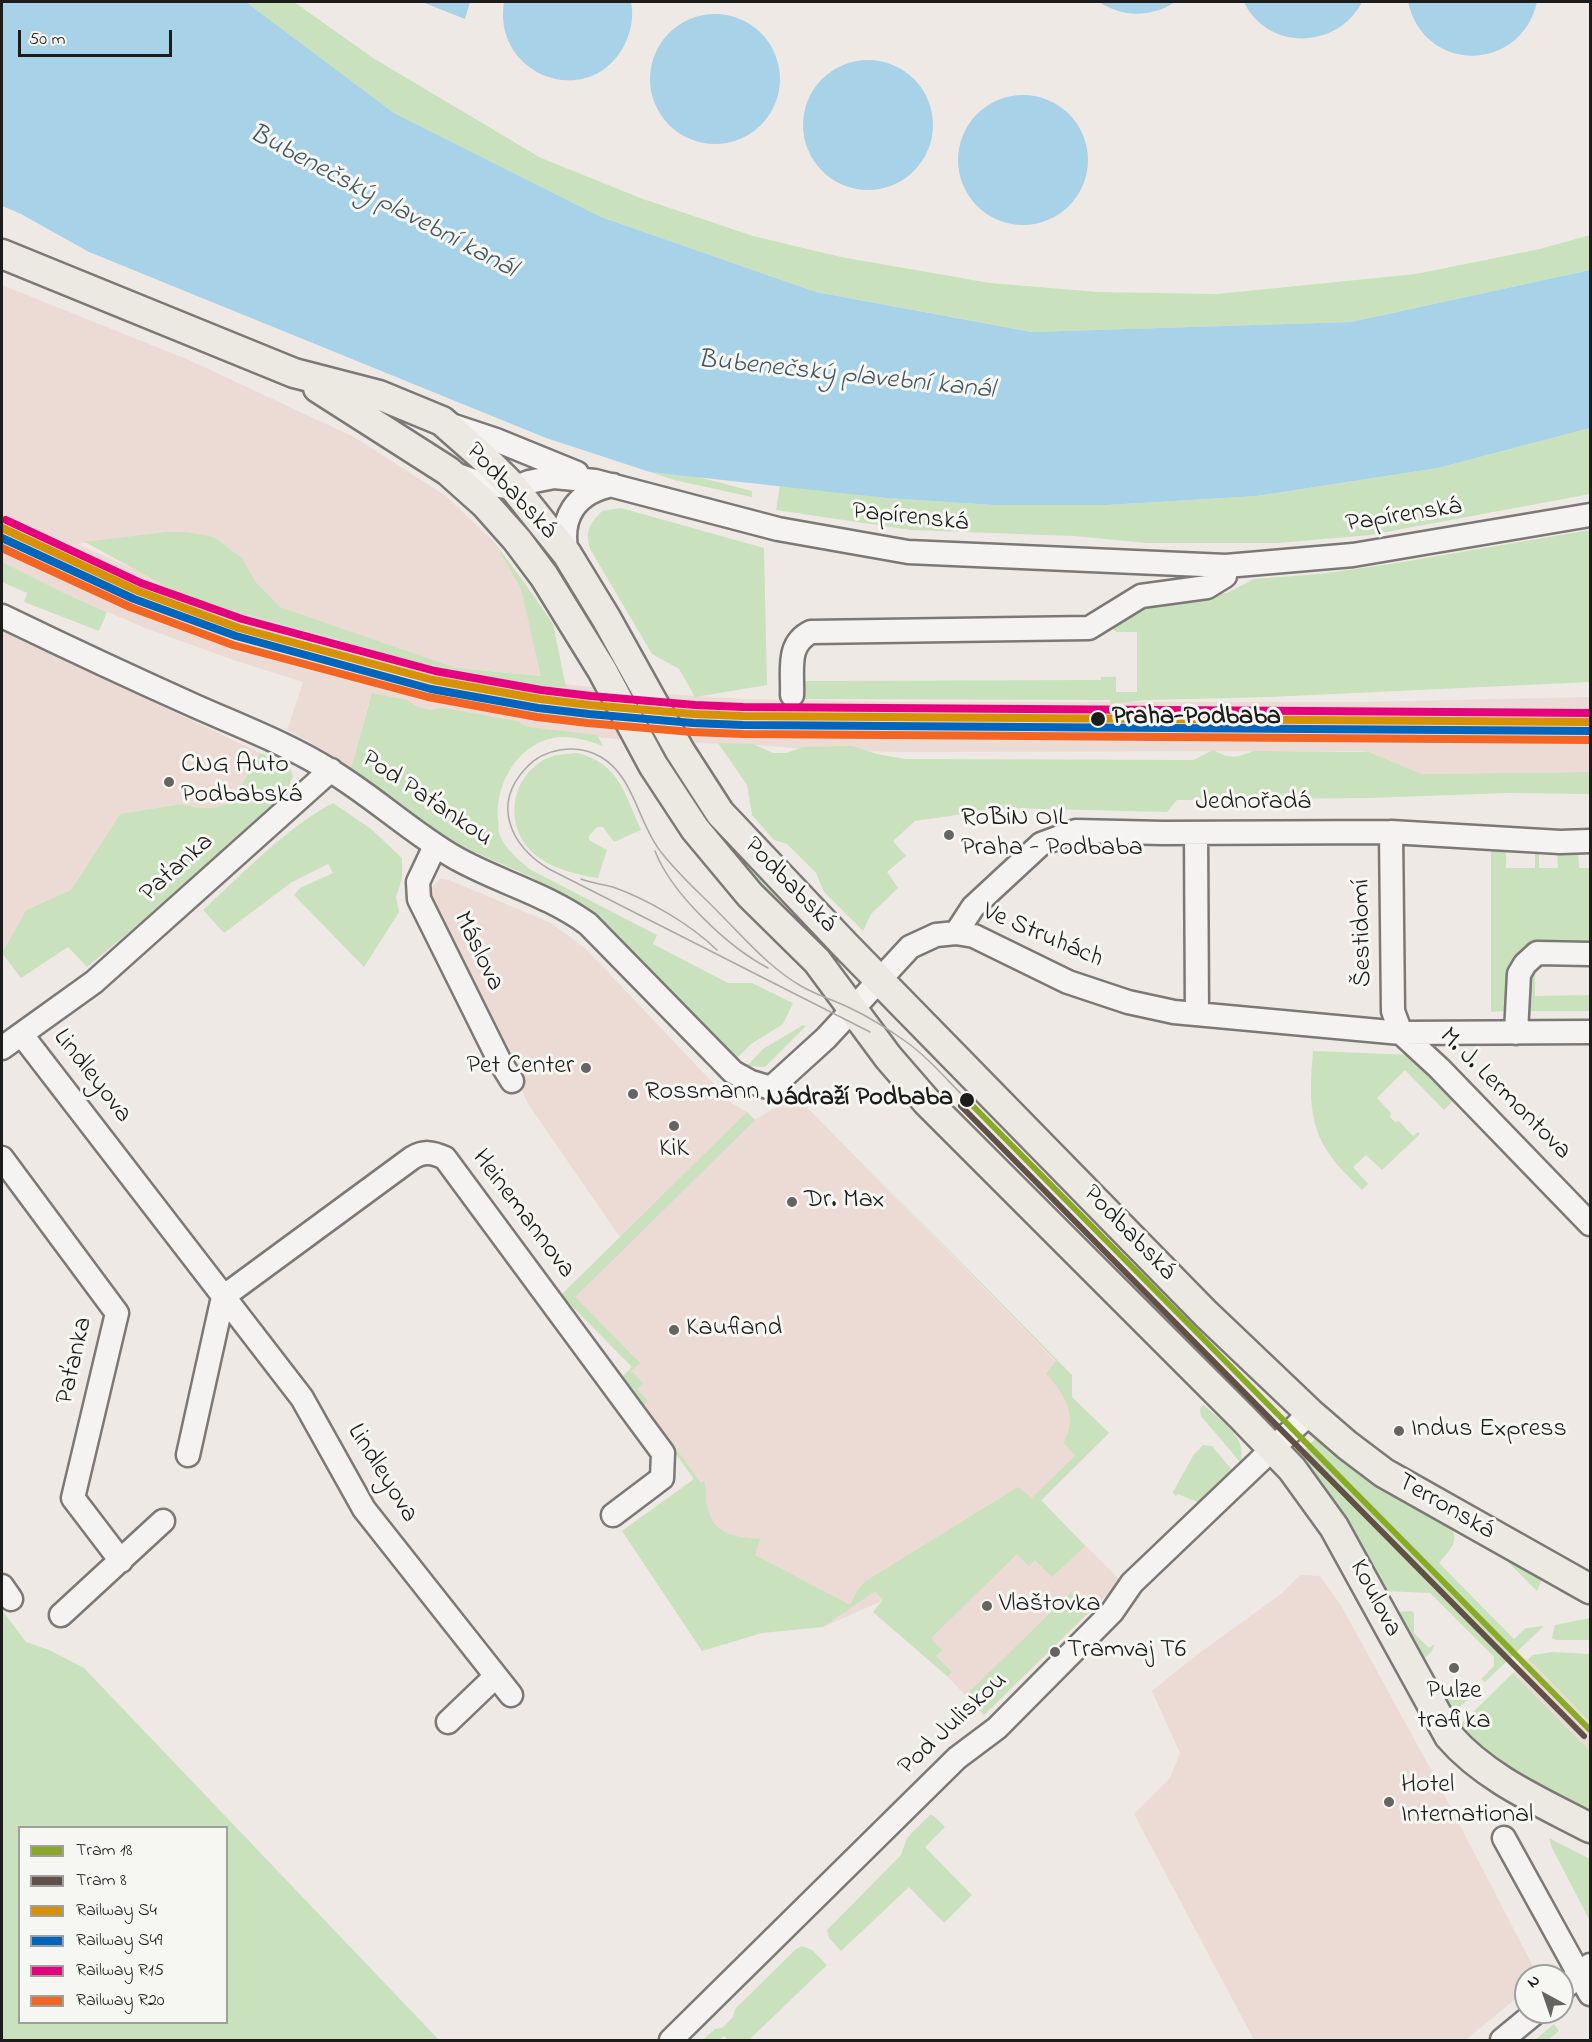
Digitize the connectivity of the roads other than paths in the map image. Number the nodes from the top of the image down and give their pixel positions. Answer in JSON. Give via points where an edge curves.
{"nodes":[{"id":1,"x":2,"y":254,"type":"edge"},
{"id":2,"x":294,"y":373,"type":"junction"},
{"id":3,"x":442,"y":422,"type":"junction"},
{"id":4,"x":448,"y":471,"type":"junction"},
{"id":5,"x":604,"y":483,"type":"junction"},
{"id":6,"x":514,"y":488,"type":"junction"},
{"id":7,"x":1590,"y":515,"type":"edge"},
{"id":8,"x":517,"y":540,"type":"junction"},
{"id":9,"x":567,"y":554,"type":"junction"},
{"id":10,"x":1226,"y":566,"type":"junction"},
{"id":11,"x":2,"y":616,"type":"edge"},
{"id":12,"x":792,"y":694,"type":"dead end"},
{"id":13,"x":331,"y":770,"type":"junction"},
{"id":14,"x":1196,"y":832,"type":"junction"},
{"id":15,"x":1391,"y":832,"type":"junction"},
{"id":16,"x":1590,"y":842,"type":"edge"},
{"id":17,"x":435,"y":846,"type":"junction"},
{"id":18,"x":956,"y":933,"type":"junction"},
{"id":19,"x":1590,"y":954,"type":"edge"},
{"id":20,"x":880,"y":980,"type":"junction"},
{"id":21,"x":852,"y":1009,"type":"junction"},
{"id":22,"x":1197,"y":1014,"type":"junction"},
{"id":23,"x":1590,"y":1032,"type":"edge"},
{"id":24,"x":1401,"y":1033,"type":"junction"},
{"id":25,"x":1516,"y":1033,"type":"junction"},
{"id":26,"x":22,"y":1035,"type":"junction"},
{"id":27,"x":2,"y":1048,"type":"edge"},
{"id":28,"x":512,"y":1081,"type":"dead end"},
{"id":29,"x":2,"y":1158,"type":"edge"},
{"id":30,"x":1590,"y":1224,"type":"edge"},
{"id":31,"x":223,"y":1297,"type":"junction"},
{"id":32,"x":1310,"y":1413,"type":"junction"},
{"id":33,"x":1274,"y":1449,"type":"junction"},
{"id":34,"x":188,"y":1455,"type":"dead end"},
{"id":35,"x":614,"y":1515,"type":"dead end"},
{"id":36,"x":163,"y":1521,"type":"dead end"},
{"id":37,"x":121,"y":1561,"type":"junction"},
{"id":38,"x":1590,"y":1589,"type":"edge"},
{"id":39,"x":61,"y":1615,"type":"dead end"},
{"id":40,"x":496,"y":1676,"type":"junction"},
{"id":41,"x":511,"y":1695,"type":"dead end"},
{"id":42,"x":448,"y":1722,"type":"dead end"},
{"id":43,"x":1590,"y":1828,"type":"edge"},
{"id":44,"x":1504,"y":1838,"type":"dead end"},
{"id":45,"x":1587,"y":1978,"type":"edge"},
{"id":46,"x":1521,"y":2024,"type":"edge"},
{"id":47,"x":671,"y":2040,"type":"edge"},
{"id":48,"x":1502,"y":2040,"type":"edge"}],
"edges":[{"from":1,"to":2,"type":"main road","name":"Podbabská"},
{"from":2,"to":3,"type":"main road","name":"Podbabská","via":[[379,395]]},
{"from":2,"to":4,"type":"main road","name":"Podbabská"},
{"from":3,"to":5,"type":"street","name":"Papírenská"},
{"from":3,"to":6,"type":"main road","name":"Podbabská"},
{"from":4,"to":6,"type":"street","name":"Papírenská","via":[[480,483]]},
{"from":4,"to":8,"type":"main road","name":"Podbabská"},
{"from":5,"to":6,"type":"street","name":"Papírenská","via":[[554,477]]},
{"from":5,"to":9,"type":"street","via":[[573,508],[564,531]]},
{"from":5,"to":10,"type":"street","name":"Papírenská","via":[[770,527],[908,552]]},
{"from":6,"to":8,"type":"street"},
{"from":6,"to":9,"type":"main road","name":"Podbabská"},
{"from":7,"to":10,"type":"street","name":"Papírenská","via":[[1353,555]]},
{"from":8,"to":21,"type":"main road","name":"Podbabská","via":[[602,670],[653,765],[695,829],[750,895],[817,962]]},
{"from":9,"to":20,"type":"main road","name":"Podbabská","via":[[720,813]]},
{"from":10,"to":12,"type":"street","via":[[1225,576],[1207,587],[1141,596],[1089,628],[811,632],[800,637],[793,649]]},
{"from":11,"to":13,"type":"street","name":"Pod Paťankou"},
{"from":13,"to":17,"type":"street","name":"Pod Paťankou"},
{"from":13,"to":26,"type":"street","name":"Paťanka","via":[[94,982]]},
{"from":14,"to":15,"type":"street","name":"Jednořadá"},
{"from":14,"to":18,"type":"street","name":"Jednořadá","via":[[1076,831],[1041,844],[973,907]]},
{"from":14,"to":22,"type":"street"},
{"from":15,"to":16,"type":"street","name":"Jednořadá"},
{"from":15,"to":24,"type":"street","name":"Šestidomí","via":[[1393,1011]]},
{"from":17,"to":21,"type":"street","name":"Pod Paťankou","via":[[568,909],[733,1072],[751,1082],[771,1088]]},
{"from":17,"to":28,"type":"street","name":"Máslova","via":[[418,882],[418,899]]},
{"from":18,"to":20,"type":"street","name":"Ve Struhách","via":[[936,935],[910,947]]},
{"from":18,"to":22,"type":"street","name":"Ve Struhách","via":[[974,936],[1068,982],[1128,1002]]},
{"from":19,"to":25,"type":"street","via":[[1537,953],[1525,964],[1519,974]]},
{"from":20,"to":21,"type":"street","name":"Ve Struhách"},
{"from":20,"to":32,"type":"main road","name":"Podbabská","via":[[1206,1314]]},
{"from":21,"to":33,"type":"main road","name":"Podbabská","via":[[927,1102]]},
{"from":22,"to":24,"type":"street","name":"Ve Struhách"},
{"from":23,"to":25,"type":"street","name":"Ve Struhách"},
{"from":24,"to":25,"type":"street","name":"Ve Struhách"},
{"from":24,"to":30,"type":"street","name":"M. J. Lermontova"},
{"from":26,"to":27,"type":"street","name":"Paťanka"},
{"from":26,"to":31,"type":"street","name":"Lindleyova"},
{"from":29,"to":37,"type":"street","name":"Paťanka","via":[[117,1313],[73,1498]]},
{"from":31,"to":34,"type":"street"},
{"from":31,"to":35,"type":"street","name":"Heinemannova","via":[[412,1158],[433,1152],[445,1158],[663,1453],[663,1478]]},
{"from":31,"to":40,"type":"street","name":"Lindleyova","via":[[302,1398],[364,1509]]},
{"from":32,"to":33,"type":"street","name":"Pod Juliskou"},
{"from":32,"to":38,"type":"main road","name":"Terronská","via":[[1384,1473]]},
{"from":33,"to":43,"type":"main road","name":"Koulova","via":[[1334,1527],[1443,1726],[1466,1755],[1502,1781]]},
{"from":33,"to":47,"type":"street","name":"Pod Juliskou","via":[[1132,1583],[1112,1612],[997,1728],[957,1758]]},
{"from":36,"to":37,"type":"street"},
{"from":37,"to":39,"type":"street"},
{"from":40,"to":41,"type":"street","name":"Lindleyova"},
{"from":40,"to":42,"type":"street"},
{"from":44,"to":45,"type":"street"},
{"from":46,"to":48,"type":"street"}]}
